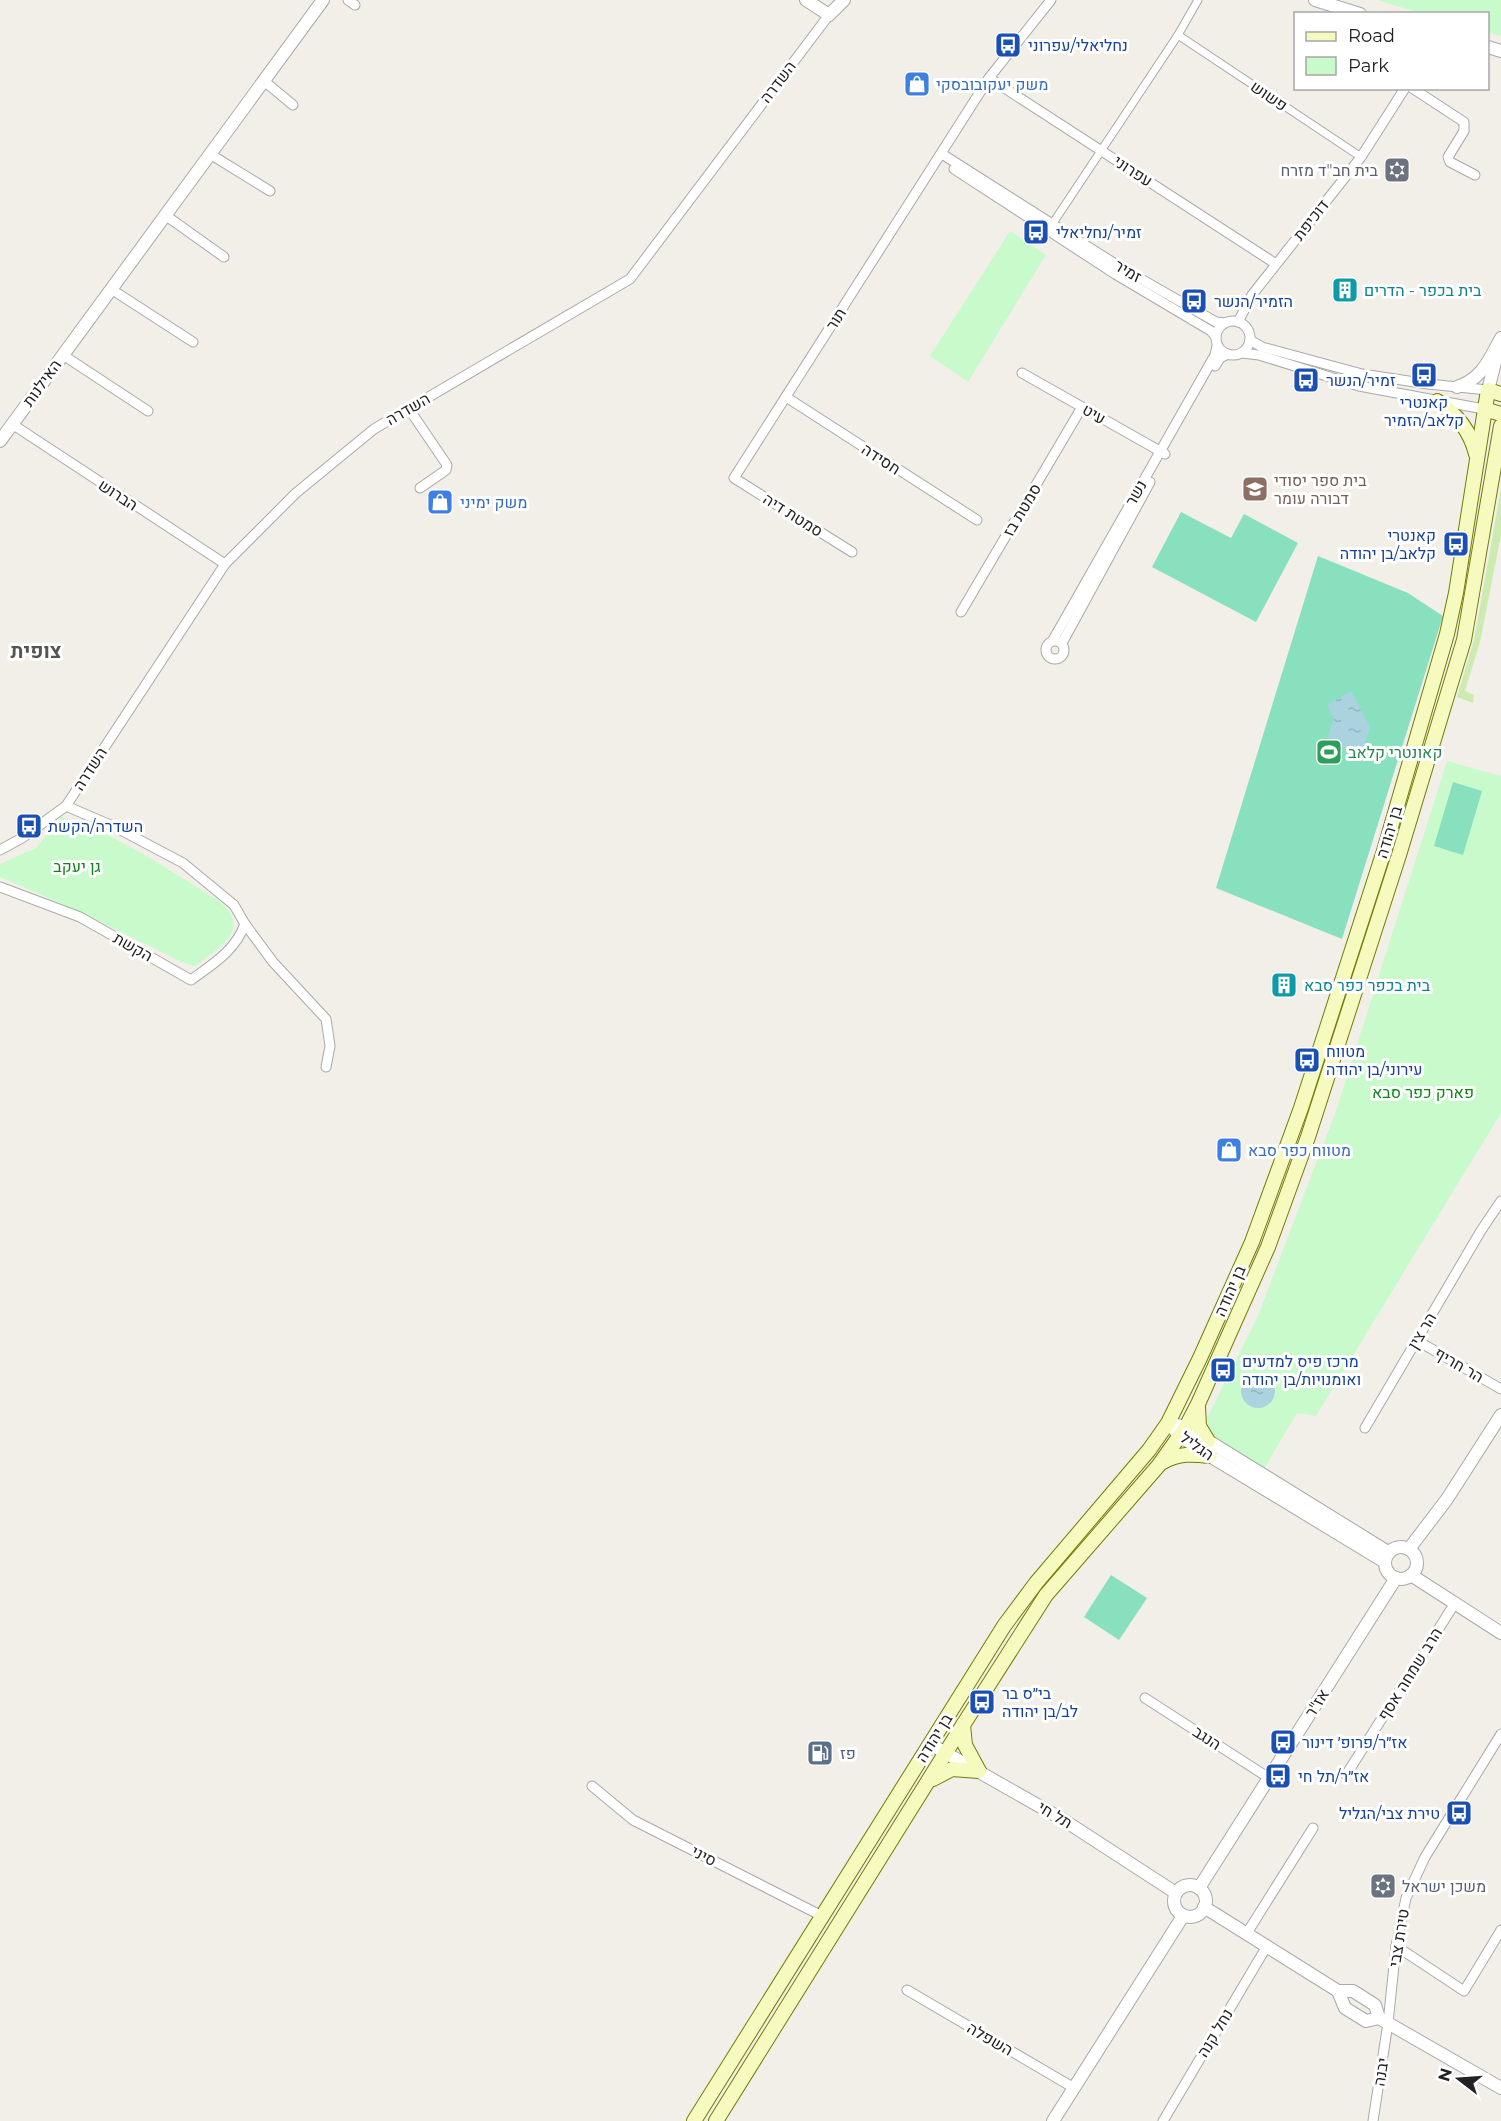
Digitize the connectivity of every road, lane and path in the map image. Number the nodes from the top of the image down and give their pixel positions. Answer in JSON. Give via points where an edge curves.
{"nodes":[{"id":1,"x":323,"y":0,"type":"edge"},
{"id":2,"x":806,"y":0,"type":"edge"},
{"id":3,"x":844,"y":0,"type":"edge"},
{"id":4,"x":1051,"y":0,"type":"edge"},
{"id":5,"x":1198,"y":0,"type":"edge"},
{"id":6,"x":1315,"y":0,"type":"edge"},
{"id":7,"x":1354,"y":12,"type":"edge"},
{"id":8,"x":829,"y":15,"type":"junction"},
{"id":9,"x":1178,"y":34,"type":"junction"},
{"id":10,"x":989,"y":78,"type":"junction"},
{"id":11,"x":264,"y":81,"type":"junction"},
{"id":12,"x":1404,"y":90,"type":"edge"},
{"id":13,"x":1415,"y":90,"type":"edge"},
{"id":14,"x":293,"y":105,"type":"dead end"},
{"id":15,"x":1101,"y":150,"type":"junction"},
{"id":16,"x":210,"y":154,"type":"junction"},
{"id":17,"x":941,"y":157,"type":"junction"},
{"id":18,"x":1361,"y":157,"type":"junction"},
{"id":19,"x":1475,"y":175,"type":"dead end"},
{"id":20,"x":270,"y":191,"type":"dead end"},
{"id":21,"x":165,"y":215,"type":"junction"},
{"id":22,"x":1053,"y":223,"type":"junction"},
{"id":23,"x":224,"y":257,"type":"dead end"},
{"id":24,"x":1276,"y":264,"type":"junction"},
{"id":25,"x":111,"y":289,"type":"junction"},
{"id":26,"x":1238,"y":322,"type":"junction"},
{"id":27,"x":1225,"y":324,"type":"junction"},
{"id":28,"x":1501,"y":339,"type":"edge"},
{"id":29,"x":1250,"y":340,"type":"junction"},
{"id":30,"x":1217,"y":341,"type":"junction"},
{"id":31,"x":193,"y":342,"type":"dead end"},
{"id":32,"x":1242,"y":353,"type":"junction"},
{"id":33,"x":1228,"y":354,"type":"junction"},
{"id":34,"x":63,"y":355,"type":"junction"},
{"id":35,"x":1022,"y":373,"type":"dead end"},
{"id":36,"x":1457,"y":387,"type":"junction"},
{"id":37,"x":1494,"y":392,"type":"edge"},
{"id":38,"x":786,"y":397,"type":"junction"},
{"id":39,"x":1437,"y":401,"type":"junction"},
{"id":40,"x":1082,"y":407,"type":"junction"},
{"id":41,"x":409,"y":409,"type":"junction"},
{"id":42,"x":1484,"y":409,"type":"junction"},
{"id":43,"x":148,"y":411,"type":"dead end"},
{"id":44,"x":1501,"y":414,"type":"edge"},
{"id":45,"x":12,"y":424,"type":"junction"},
{"id":46,"x":1501,"y":426,"type":"edge"},
{"id":47,"x":0,"y":441,"type":"edge"},
{"id":48,"x":1163,"y":453,"type":"junction"},
{"id":49,"x":1498,"y":454,"type":"edge"},
{"id":50,"x":1477,"y":460,"type":"junction"},
{"id":51,"x":734,"y":478,"type":"joint"},
{"id":52,"x":420,"y":488,"type":"dead end"},
{"id":53,"x":977,"y":520,"type":"dead end"},
{"id":54,"x":852,"y":552,"type":"dead end"},
{"id":55,"x":225,"y":564,"type":"junction"},
{"id":56,"x":961,"y":612,"type":"dead end"},
{"id":57,"x":1057,"y":642,"type":"dead end"},
{"id":58,"x":66,"y":806,"type":"junction"},
{"id":59,"x":0,"y":850,"type":"edge"},
{"id":60,"x":0,"y":887,"type":"edge"},
{"id":61,"x":245,"y":924,"type":"junction"},
{"id":62,"x":326,"y":1067,"type":"dead end"},
{"id":63,"x":1501,"y":1202,"type":"edge"},
{"id":64,"x":1416,"y":1340,"type":"junction"},
{"id":65,"x":1501,"y":1389,"type":"edge"},
{"id":66,"x":1198,"y":1404,"type":"junction"},
{"id":67,"x":1501,"y":1415,"type":"edge"},
{"id":68,"x":1168,"y":1423,"type":"junction"},
{"id":69,"x":1365,"y":1428,"type":"dead end"},
{"id":70,"x":1183,"y":1432,"type":"junction"},
{"id":71,"x":1208,"y":1441,"type":"junction"},
{"id":72,"x":1210,"y":1456,"type":"junction"},
{"id":73,"x":1159,"y":1465,"type":"junction"},
{"id":74,"x":1409,"y":1549,"type":"junction"},
{"id":75,"x":1386,"y":1557,"type":"junction"},
{"id":76,"x":1412,"y":1575,"type":"junction"},
{"id":77,"x":1396,"y":1578,"type":"junction"},
{"id":78,"x":1455,"y":1603,"type":"junction"},
{"id":79,"x":1501,"y":1633,"type":"edge"},
{"id":80,"x":1145,"y":1698,"type":"dead end"},
{"id":81,"x":963,"y":1725,"type":"junction"},
{"id":82,"x":1501,"y":1734,"type":"edge"},
{"id":83,"x":930,"y":1744,"type":"junction"},
{"id":84,"x":946,"y":1753,"type":"junction"},
{"id":85,"x":979,"y":1771,"type":"junction"},
{"id":86,"x":1346,"y":1775,"type":"dead end"},
{"id":87,"x":1269,"y":1778,"type":"junction"},
{"id":88,"x":928,"y":1783,"type":"junction"},
{"id":89,"x":592,"y":1786,"type":"dead end"},
{"id":90,"x":1313,"y":1828,"type":"dead end"},
{"id":91,"x":1199,"y":1888,"type":"junction"},
{"id":92,"x":1176,"y":1893,"type":"junction"},
{"id":93,"x":1204,"y":1907,"type":"junction"},
{"id":94,"x":822,"y":1916,"type":"junction"},
{"id":95,"x":1184,"y":1916,"type":"junction"},
{"id":96,"x":1501,"y":1930,"type":"edge"},
{"id":97,"x":1246,"y":1933,"type":"junction"},
{"id":98,"x":1267,"y":1946,"type":"junction"},
{"id":99,"x":1396,"y":1946,"type":"junction"},
{"id":100,"x":907,"y":1990,"type":"dead end"},
{"id":101,"x":1338,"y":1991,"type":"junction"},
{"id":102,"x":1384,"y":2020,"type":"junction"},
{"id":103,"x":1074,"y":2088,"type":"junction"},
{"id":104,"x":1501,"y":2088,"type":"edge"},
{"id":105,"x":694,"y":2121,"type":"edge"},
{"id":106,"x":716,"y":2121,"type":"edge"},
{"id":107,"x":1053,"y":2121,"type":"edge"},
{"id":108,"x":1163,"y":2121,"type":"edge"},
{"id":109,"x":1373,"y":2121,"type":"edge"}],
"edges":[{"from":1,"to":11,"type":"street","name":"האילנות"},
{"from":2,"to":8,"type":"street"},
{"from":3,"to":8,"type":"street","name":"השדרה"},
{"from":4,"to":10,"type":"street","name":"תור"},
{"from":5,"to":9,"type":"street"},
{"from":6,"to":7,"type":"street"},
{"from":8,"to":41,"type":"street","name":"השדרה","via":[[630,279]]},
{"from":9,"to":15,"type":"street"},
{"from":9,"to":18,"type":"street","name":"פשוש"},
{"from":10,"to":15,"type":"street","name":"עפרוני"},
{"from":10,"to":17,"type":"street","name":"תור"},
{"from":11,"to":14,"type":"street"},
{"from":11,"to":16,"type":"street","name":"האילנות"},
{"from":12,"to":18,"type":"street","name":"דוכיפת"},
{"from":13,"to":19,"type":"street","via":[[1464,122],[1464,130],[1448,157],[1450,162]]},
{"from":15,"to":22,"type":"street"},
{"from":15,"to":24,"type":"street","name":"עפרוני"},
{"from":16,"to":20,"type":"street"},
{"from":16,"to":21,"type":"street","name":"האילנות"},
{"from":17,"to":22,"type":"street","name":"זמיר"},
{"from":17,"to":30,"type":"street","name":"זמיר","via":[[1115,273],[1211,331]]},
{"from":17,"to":38,"type":"street","name":"תור"},
{"from":18,"to":24,"type":"street","name":"דוכיפת"},
{"from":21,"to":23,"type":"street"},
{"from":21,"to":25,"type":"street","name":"האילנות"},
{"from":22,"to":27,"type":"street","name":"זמיר","via":[[1120,267]]},
{"from":24,"to":26,"type":"street","name":"דוכיפת","via":[[1252,295]]},
{"from":25,"to":31,"type":"street"},
{"from":25,"to":34,"type":"street","name":"האילנות"},
{"from":26,"to":27,"type":"street"},
{"from":26,"to":29,"type":"street","via":[[1247,329]]},
{"from":27,"to":30,"type":"street","via":[[1218,329]]},
{"from":28,"to":36,"type":"street","via":[[1475,379]]},
{"from":28,"to":37,"type":"street","name":"בן יהודה"},
{"from":29,"to":32,"type":"street"},
{"from":29,"to":36,"type":"street","via":[[1262,347],[1362,374]]},
{"from":30,"to":33,"type":"street"},
{"from":30,"to":48,"type":"street","name":"נשר","via":[[1215,355]]},
{"from":32,"to":33,"type":"street"},
{"from":32,"to":39,"type":"street","via":[[1359,386]]},
{"from":33,"to":48,"type":"street","name":"נשר","via":[[1220,358]]},
{"from":34,"to":43,"type":"street","name":"האילנות"},
{"from":34,"to":45,"type":"street","name":"האילנות"},
{"from":35,"to":40,"type":"street","name":"עיט"},
{"from":36,"to":37,"type":"street"},
{"from":37,"to":42,"type":"main road","name":"בן יהודה"},
{"from":38,"to":51,"type":"street","name":"תור"},
{"from":38,"to":53,"type":"street","name":"חסידה"},
{"from":39,"to":42,"type":"street"},
{"from":39,"to":50,"type":"main road","via":[[1459,418]]},
{"from":40,"to":48,"type":"street","name":"עיט"},
{"from":40,"to":56,"type":"street","name":"סמטת בז"},
{"from":41,"to":52,"type":"street","via":[[447,465],[446,470]]},
{"from":41,"to":55,"type":"street","name":"השדרה","via":[[374,429],[296,493]]},
{"from":42,"to":44,"type":"main road"},
{"from":42,"to":50,"type":"main road","name":"בן יהודה"},
{"from":45,"to":47,"type":"street","name":"האילנות"},
{"from":45,"to":55,"type":"street","name":"הברוש"},
{"from":46,"to":49,"type":"main road","name":"בן יהודה"},
{"from":48,"to":57,"type":"street","name":"נשר"},
{"from":49,"to":66,"type":"main road","name":"בן יהודה","via":[[1464,640],[1399,855],[1308,1137],[1268,1247]]},
{"from":50,"to":68,"type":"main road","name":"בן יהודה","via":[[1447,634],[1384,851],[1298,1118],[1252,1242]]},
{"from":51,"to":54,"type":"street","name":"סמטת דיה"},
{"from":55,"to":58,"type":"street","name":"השדרה"},
{"from":58,"to":59,"type":"street","name":"השדרה"},
{"from":58,"to":61,"type":"street","via":[[183,863],[234,905]]},
{"from":60,"to":61,"type":"street","name":"הקשת","via":[[80,918],[191,980],[223,958],[241,936]]},
{"from":61,"to":62,"type":"street","via":[[273,962],[326,1019],[330,1046]]},
{"from":63,"to":64,"type":"street","name":"הר צין"},
{"from":64,"to":65,"type":"street","name":"הר חריף"},
{"from":64,"to":69,"type":"street","name":"הר צין"},
{"from":66,"to":70,"type":"main road","name":"בן יהודה"},
{"from":66,"to":71,"type":"main road","via":[[1199,1426]]},
{"from":67,"to":74,"type":"street"},
{"from":68,"to":70,"type":"street","name":"הגליל"},
{"from":68,"to":83,"type":"main road","name":"בן יהודה","via":[[1029,1591]]},
{"from":70,"to":71,"type":"street","name":"הגליל"},
{"from":70,"to":72,"type":"street","name":"הגליל"},
{"from":70,"to":73,"type":"main road","name":"בן יהודה"},
{"from":71,"to":75,"type":"street","name":"הגליל"},
{"from":72,"to":73,"type":"main road","via":[[1175,1456]]},
{"from":72,"to":75,"type":"street","name":"הגליל"},
{"from":73,"to":81,"type":"main road","name":"בן יהודה","via":[[1046,1595]]},
{"from":74,"to":75,"type":"street","via":[[1400,1546]]},
{"from":74,"to":76,"type":"street","via":[[1417,1561]]},
{"from":75,"to":77,"type":"street","via":[[1389,1574]]},
{"from":76,"to":77,"type":"street"},
{"from":76,"to":78,"type":"street"},
{"from":77,"to":87,"type":"street","name":"אז\"ר"},
{"from":78,"to":79,"type":"street"},
{"from":78,"to":86,"type":"street","name":"הרב שמחה אסף"},
{"from":80,"to":87,"type":"street","name":"הנגב"},
{"from":81,"to":84,"type":"main road","name":"בן יהודה"},
{"from":81,"to":85,"type":"main road","via":[[965,1745]]},
{"from":82,"to":99,"type":"street","name":"טירת צבי","via":[[1413,1879]]},
{"from":83,"to":84,"type":"street","name":"תל חי"},
{"from":83,"to":94,"type":"main road","name":"בן יהודה"},
{"from":84,"to":85,"type":"street","name":"תל חי"},
{"from":84,"to":88,"type":"main road","name":"בן יהודה"},
{"from":85,"to":88,"type":"main road","via":[[952,1768]]},
{"from":85,"to":92,"type":"street","name":"תל חי"},
{"from":87,"to":91,"type":"street","name":"אז\"ר"},
{"from":88,"to":106,"type":"main road","name":"בן יהודה"},
{"from":89,"to":94,"type":"street","name":"סיני","via":[[633,1820]]},
{"from":90,"to":97,"type":"street"},
{"from":91,"to":92,"type":"street","via":[[1184,1886]]},
{"from":91,"to":93,"type":"street","via":[[1205,1896]]},
{"from":92,"to":95,"type":"street","via":[[1175,1904]]},
{"from":93,"to":95,"type":"street","via":[[1198,1914]]},
{"from":93,"to":97,"type":"street"},
{"from":94,"to":105,"type":"main road","name":"בן יהודה"},
{"from":95,"to":103,"type":"street"},
{"from":96,"to":99,"type":"street","via":[[1464,1990]]},
{"from":97,"to":98,"type":"street"},
{"from":98,"to":101,"type":"street"},
{"from":98,"to":108,"type":"street","name":"נחל קנה"},
{"from":99,"to":102,"type":"street","name":"טירת צבי"},
{"from":100,"to":103,"type":"street","name":"השפלה"},
{"from":101,"to":102,"type":"street","via":[[1353,1991],[1375,2005]]},
{"from":101,"to":102,"type":"street","via":[[1345,2008],[1366,2021]]},
{"from":102,"to":104,"type":"street"},
{"from":102,"to":109,"type":"street","name":"יבנה"},
{"from":103,"to":107,"type":"street"}]}
